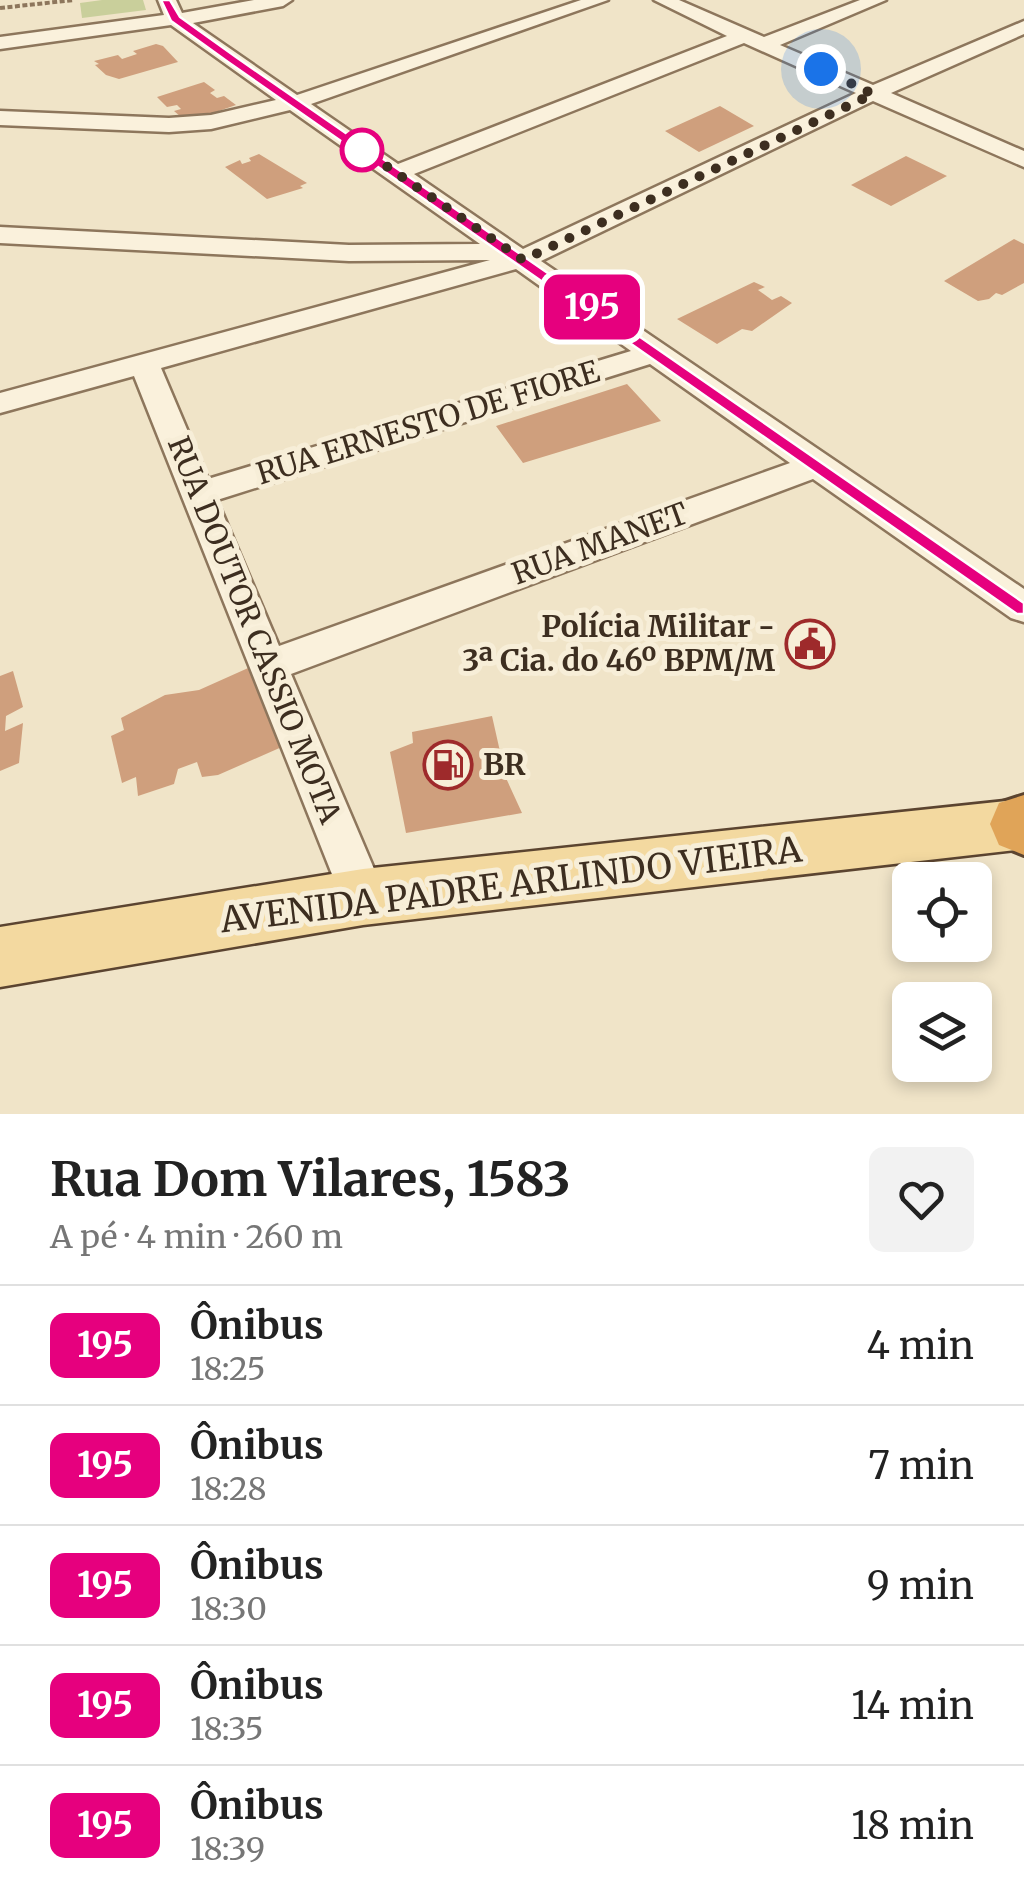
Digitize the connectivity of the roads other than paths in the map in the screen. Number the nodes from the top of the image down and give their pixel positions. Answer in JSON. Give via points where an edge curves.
{"nodes":[{"id":1,"x":283,"y":0,"type":"edge"},
{"id":2,"x":599,"y":0,"type":"edge"},
{"id":3,"x":663,"y":0,"type":"edge"},
{"id":4,"x":877,"y":0,"type":"edge"},
{"id":5,"x":171,"y":10,"type":"edge"},
{"id":6,"x":1024,"y":27,"type":"edge"},
{"id":7,"x":754,"y":40,"type":"junction"},
{"id":8,"x":0,"y":43,"type":"edge"},
{"id":9,"x":873,"y":94,"type":"junction"},
{"id":10,"x":293,"y":103,"type":"junction"},
{"id":11,"x":0,"y":118,"type":"edge"},
{"id":12,"x":1024,"y":160,"type":"edge"},
{"id":13,"x":396,"y":174,"type":"junction"},
{"id":14,"x":0,"y":234,"type":"edge"},
{"id":15,"x":517,"y":255,"type":"junction"},
{"id":16,"x":658,"y":352,"type":"junction"},
{"id":17,"x":144,"y":363,"type":"junction"},
{"id":18,"x":0,"y":380,"type":"edge"},
{"id":19,"x":70,"y":384,"type":"junction"},
{"id":20,"x":0,"y":404,"type":"edge"},
{"id":21,"x":820,"y":464,"type":"junction"},
{"id":22,"x":198,"y":494,"type":"junction"},
{"id":23,"x":1024,"y":608,"type":"edge"},
{"id":24,"x":269,"y":666,"type":"junction"},
{"id":25,"x":1023,"y":824,"type":"edge"},
{"id":26,"x":364,"y":897,"type":"junction"},
{"id":27,"x":0,"y":957,"type":"edge"}],
"edges":[{"from":1,"to":5,"type":"street"},
{"from":2,"to":10,"type":"street"},
{"from":3,"to":7,"type":"street"},
{"from":4,"to":7,"type":"street"},
{"from":5,"to":8,"type":"street"},
{"from":5,"to":10,"type":"street"},
{"from":6,"to":9,"type":"street"},
{"from":7,"to":9,"type":"street"},
{"from":7,"to":13,"type":"street"},
{"from":9,"to":12,"type":"street"},
{"from":9,"to":15,"type":"street"},
{"from":10,"to":11,"type":"street","via":[[169,126]]},
{"from":10,"to":13,"type":"street"},
{"from":13,"to":15,"type":"street"},
{"from":14,"to":15,"type":"street","via":[[349,254]]},
{"from":15,"to":16,"type":"street"},
{"from":15,"to":17,"type":"street"},
{"from":16,"to":21,"type":"street"},
{"from":16,"to":22,"type":"street","name":"RUA ERNESTO DE FIORE"},
{"from":17,"to":19,"type":"street"},
{"from":17,"to":22,"type":"street","name":"RUA DOUTOR CASSIO MOTA"},
{"from":18,"to":19,"type":"street"},
{"from":19,"to":20,"type":"street"},
{"from":21,"to":23,"type":"street"},
{"from":21,"to":24,"type":"street","name":"RUA MANET"},
{"from":22,"to":24,"type":"street","name":"RUA DOUTOR CASSIO MOTA"},
{"from":24,"to":26,"type":"street","name":"RUA DOUTOR CASSIO MOTA"},
{"from":25,"to":26,"type":"main road","name":"AVENIDA PADRE ARLINDO VIEIRA"},
{"from":26,"to":27,"type":"main road","name":"AVENIDA PADRE ARLINDO VIEIRA"}]}
